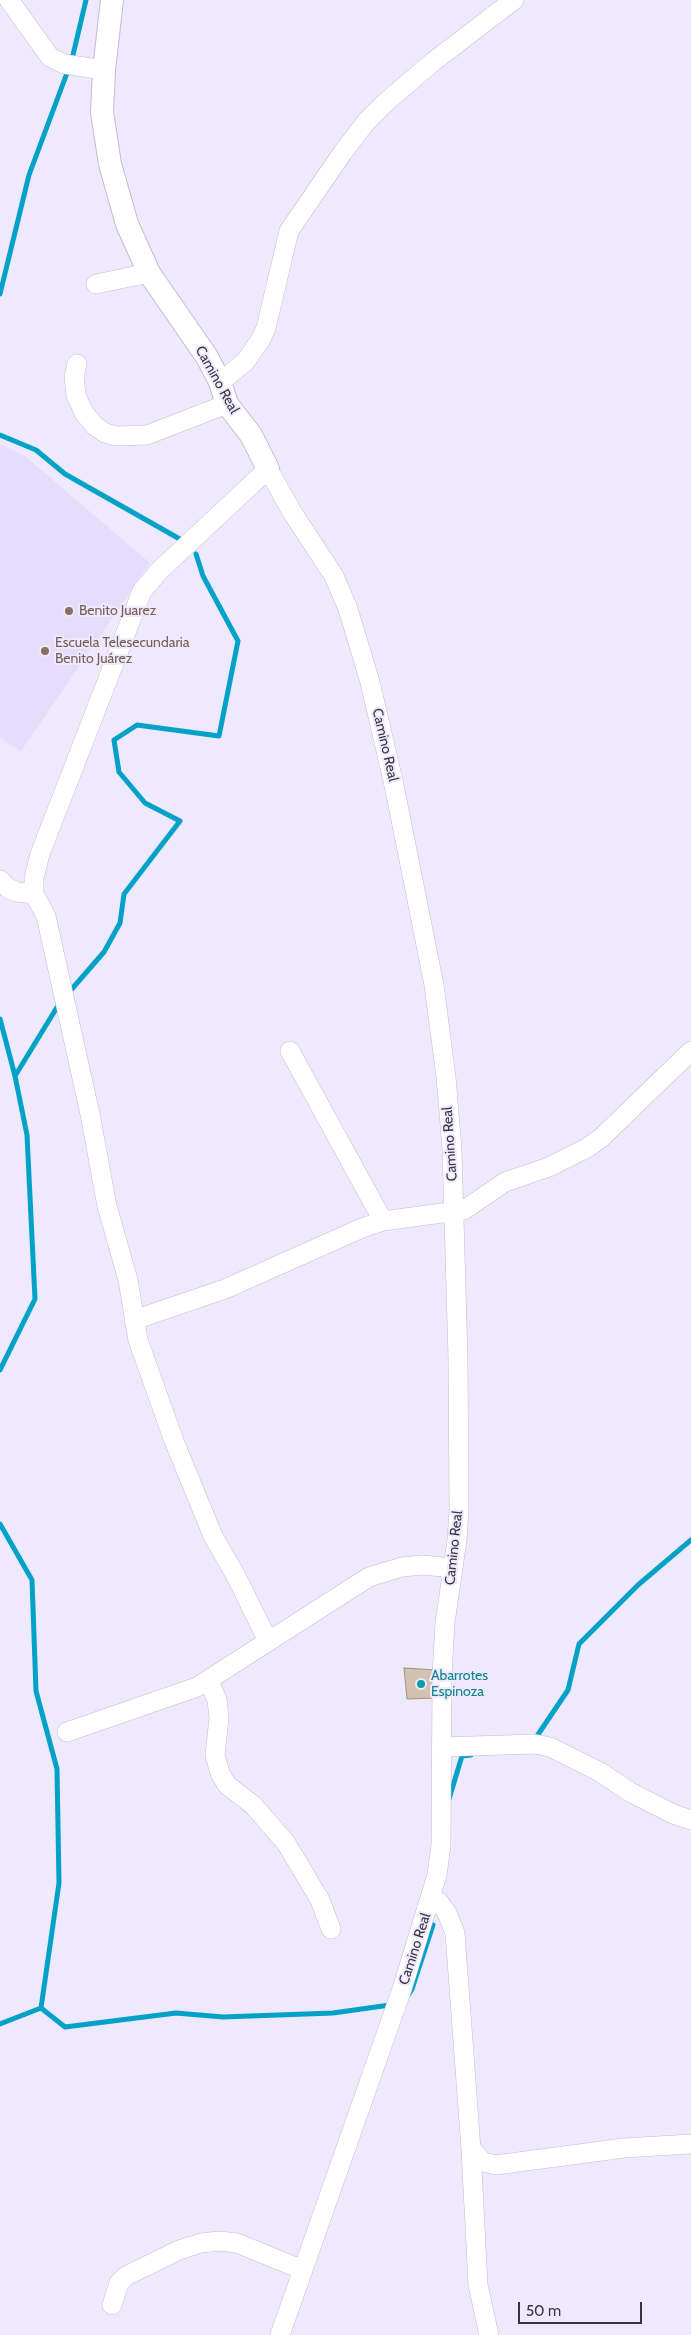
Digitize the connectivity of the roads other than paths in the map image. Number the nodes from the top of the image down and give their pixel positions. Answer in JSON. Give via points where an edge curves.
{"nodes":[{"id":1,"x":9,"y":0,"type":"edge"},
{"id":2,"x":112,"y":0,"type":"edge"},
{"id":3,"x":514,"y":0,"type":"edge"},
{"id":4,"x":104,"y":70,"type":"junction"},
{"id":5,"x":149,"y":273,"type":"junction"},
{"id":6,"x":96,"y":284,"type":"dead end"},
{"id":7,"x":77,"y":364,"type":"dead end"},
{"id":8,"x":220,"y":382,"type":"junction"},
{"id":9,"x":227,"y":404,"type":"junction"},
{"id":10,"x":268,"y":469,"type":"junction"},
{"id":11,"x":0,"y":880,"type":"edge"},
{"id":12,"x":34,"y":894,"type":"junction"},
{"id":13,"x":290,"y":1051,"type":"dead end"},
{"id":14,"x":691,"y":1051,"type":"edge"},
{"id":15,"x":454,"y":1212,"type":"junction"},
{"id":16,"x":383,"y":1222,"type":"junction"},
{"id":17,"x":134,"y":1320,"type":"junction"},
{"id":18,"x":453,"y":1568,"type":"junction"},
{"id":19,"x":268,"y":1641,"type":"junction"},
{"id":20,"x":209,"y":1681,"type":"junction"},
{"id":21,"x":66,"y":1732,"type":"dead end"},
{"id":22,"x":441,"y":1747,"type":"junction"},
{"id":23,"x":691,"y":1820,"type":"edge"},
{"id":24,"x":431,"y":1898,"type":"junction"},
{"id":25,"x":331,"y":1929,"type":"dead end"},
{"id":26,"x":691,"y":2144,"type":"edge"},
{"id":27,"x":471,"y":2149,"type":"junction"},
{"id":28,"x":303,"y":2270,"type":"junction"},
{"id":29,"x":112,"y":2305,"type":"dead end"},
{"id":30,"x":280,"y":2335,"type":"edge"},
{"id":31,"x":489,"y":2335,"type":"edge"}],
"edges":[{"from":1,"to":4,"type":"street","via":[[50,57],[64,64]]},
{"from":2,"to":4,"type":"street","name":"Camino Real"},
{"from":3,"to":8,"type":"street","via":[[434,61],[366,122],[290,231],[261,340],[245,362]]},
{"from":4,"to":5,"type":"street","name":"Camino Real","via":[[102,112],[110,164],[126,224]]},
{"from":5,"to":6,"type":"street"},
{"from":5,"to":8,"type":"street","name":"Camino Real","via":[[207,357]]},
{"from":7,"to":9,"type":"street","via":[[74,377],[76,396],[84,413],[100,430],[116,436],[147,434]]},
{"from":8,"to":9,"type":"street","name":"Camino Real"},
{"from":9,"to":10,"type":"street","name":"Camino Real","via":[[251,435]]},
{"from":10,"to":12,"type":"street","via":[[159,571],[142,591],[40,854]]},
{"from":10,"to":15,"type":"street","name":"Camino Real","via":[[334,576],[348,609],[370,682],[434,985],[446,1077]]},
{"from":11,"to":12,"type":"street","via":[[16,892]]},
{"from":12,"to":17,"type":"street","via":[[46,916],[107,1206],[128,1280]]},
{"from":13,"to":16,"type":"street"},
{"from":14,"to":15,"type":"street","via":[[587,1148],[549,1167],[505,1182],[476,1204]]},
{"from":15,"to":16,"type":"street"},
{"from":15,"to":18,"type":"street","name":"Camino Real","via":[[459,1509]]},
{"from":16,"to":17,"type":"street","via":[[362,1228],[225,1288]]},
{"from":17,"to":19,"type":"street","via":[[174,1441],[213,1536]]},
{"from":18,"to":19,"type":"street","via":[[402,1567],[369,1577]]},
{"from":18,"to":22,"type":"street","name":"Camino Real","via":[[445,1623]]},
{"from":19,"to":20,"type":"street"},
{"from":20,"to":21,"type":"street","via":[[181,1694]]},
{"from":20,"to":25,"type":"street","via":[[217,1700],[219,1718],[215,1755],[220,1773],[227,1785],[253,1805],[286,1843],[320,1900]]},
{"from":22,"to":23,"type":"street","via":[[535,1744],[550,1747],[600,1772],[630,1792]]},
{"from":22,"to":24,"type":"street","name":"Camino Real","via":[[441,1845]]},
{"from":24,"to":27,"type":"street","via":[[439,1902],[447,1913],[455,1933]]},
{"from":24,"to":28,"type":"street","name":"Camino Real"},
{"from":26,"to":27,"type":"street","via":[[600,2151],[496,2165],[483,2162]]},
{"from":27,"to":31,"type":"street","via":[[478,2285]]},
{"from":28,"to":29,"type":"street","via":[[236,2243],[201,2243],[126,2276]]},
{"from":28,"to":30,"type":"street","name":"Camino Real"}]}
